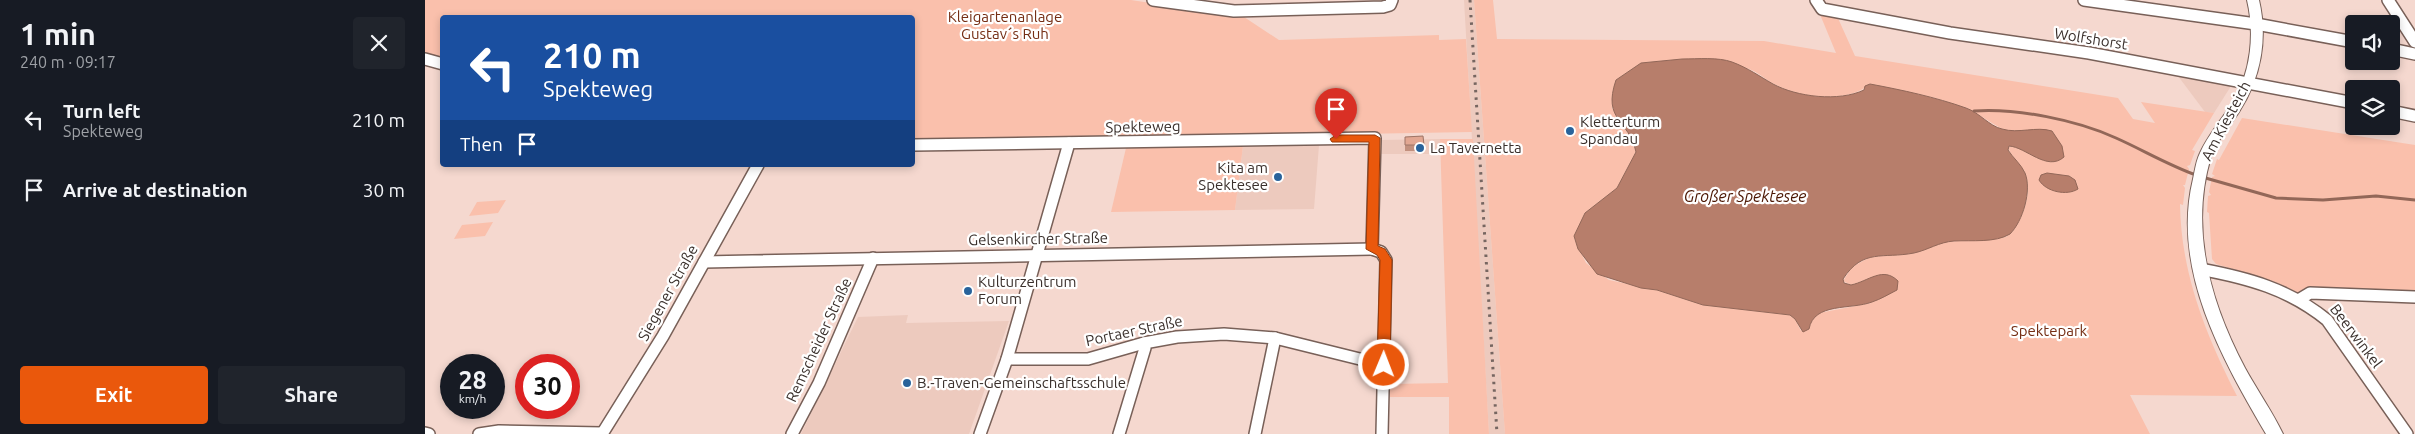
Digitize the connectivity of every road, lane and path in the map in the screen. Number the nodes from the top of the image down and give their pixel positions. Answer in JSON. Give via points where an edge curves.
{"nodes":[{"id":1,"x":1153,"y":0,"type":"edge"},
{"id":2,"x":1816,"y":0,"type":"edge"},
{"id":3,"x":2084,"y":0,"type":"edge"},
{"id":4,"x":2253,"y":0,"type":"edge"},
{"id":5,"x":2388,"y":0,"type":"edge"},
{"id":6,"x":1391,"y":2,"type":"edge"},
{"id":7,"x":2256,"y":24,"type":"junction"},
{"id":8,"x":2345,"y":40,"type":"edge"},
{"id":9,"x":2415,"y":42,"type":"edge"},
{"id":10,"x":2400,"y":51,"type":"edge"},
{"id":11,"x":2415,"y":54,"type":"edge"},
{"id":12,"x":425,"y":59,"type":"edge"},
{"id":13,"x":440,"y":63,"type":"edge"},
{"id":14,"x":2248,"y":82,"type":"junction"},
{"id":15,"x":2345,"y":101,"type":"edge"},
{"id":16,"x":2400,"y":113,"type":"edge"},
{"id":17,"x":2415,"y":116,"type":"edge"},
{"id":18,"x":1069,"y":143,"type":"junction"},
{"id":19,"x":915,"y":145,"type":"edge"},
{"id":20,"x":757,"y":167,"type":"edge"},
{"id":21,"x":1372,"y":249,"type":"junction"},
{"id":22,"x":1038,"y":254,"type":"junction"},
{"id":23,"x":873,"y":258,"type":"junction"},
{"id":24,"x":704,"y":262,"type":"junction"},
{"id":25,"x":2200,"y":269,"type":"junction"},
{"id":26,"x":2415,"y":297,"type":"edge"},
{"id":27,"x":2300,"y":299,"type":"junction"},
{"id":28,"x":1275,"y":338,"type":"junction"},
{"id":29,"x":1144,"y":343,"type":"junction"},
{"id":30,"x":1007,"y":359,"type":"junction"},
{"id":31,"x":1384,"y":365,"type":"junction"},
{"id":32,"x":425,"y":433,"type":"edge"},
{"id":33,"x":429,"y":434,"type":"edge"},
{"id":34,"x":479,"y":434,"type":"edge"},
{"id":35,"x":602,"y":434,"type":"edge"},
{"id":36,"x":792,"y":434,"type":"edge"},
{"id":37,"x":980,"y":434,"type":"edge"},
{"id":38,"x":1119,"y":434,"type":"edge"},
{"id":39,"x":1255,"y":434,"type":"edge"},
{"id":40,"x":1382,"y":434,"type":"edge"},
{"id":41,"x":2275,"y":434,"type":"edge"},
{"id":42,"x":2407,"y":434,"type":"edge"}],
"edges":[{"from":1,"to":6,"type":"street","via":[[1234,11]]},
{"from":2,"to":14,"type":"street","name":"Wolfshorst","via":[[1822,9],[1895,24],[2089,53]]},
{"from":3,"to":7,"type":"street"},
{"from":4,"to":7,"type":"street","name":"Am Kiesteich"},
{"from":5,"to":9,"type":"street"},
{"from":7,"to":8,"type":"street"},
{"from":7,"to":14,"type":"street","name":"Am Kiesteich","via":[[2254,60]]},
{"from":10,"to":11,"type":"street"},
{"from":12,"to":13,"type":"street"},
{"from":14,"to":15,"type":"street","name":"Wolfshorst"},
{"from":14,"to":25,"type":"street","name":"Am Kiesteich","via":[[2205,155],[2194,208]]},
{"from":16,"to":17,"type":"street"},
{"from":18,"to":19,"type":"street","name":"Spekteweg"},
{"from":18,"to":21,"type":"street","name":"Spekteweg","via":[[1375,138]]},
{"from":18,"to":22,"type":"street"},
{"from":20,"to":24,"type":"street","name":"Siegener Straße"},
{"from":21,"to":22,"type":"street","name":"Gelsenkircher Straße"},
{"from":21,"to":31,"type":"street","via":[[1381,252],[1386,260]]},
{"from":22,"to":23,"type":"street","name":"Gelsenkircher Straße"},
{"from":22,"to":30,"type":"street"},
{"from":23,"to":24,"type":"street","name":"Gelsenkircher Straße"},
{"from":23,"to":36,"type":"street","name":"Remscheider Straße","via":[[819,382]]},
{"from":24,"to":35,"type":"street","name":"Siegener Straße"},
{"from":25,"to":27,"type":"street","name":"Beerwinkel","via":[[2255,279]]},
{"from":25,"to":41,"type":"street","name":"Am Kiesteich","via":[[2232,358]]},
{"from":26,"to":27,"type":"street","via":[[2310,293]]},
{"from":27,"to":42,"type":"street","name":"Beerwinkel","via":[[2327,320]]},
{"from":28,"to":29,"type":"street","name":"Portaer Straße","via":[[1223,334]]},
{"from":28,"to":31,"type":"street","name":"Portaer Straße"},
{"from":28,"to":39,"type":"street"},
{"from":29,"to":30,"type":"street","name":"Portaer Straße","via":[[1088,358]]},
{"from":29,"to":38,"type":"street"},
{"from":30,"to":37,"type":"street"},
{"from":31,"to":40,"type":"street"},
{"from":32,"to":33,"type":"street"},
{"from":34,"to":35,"type":"street"}]}
